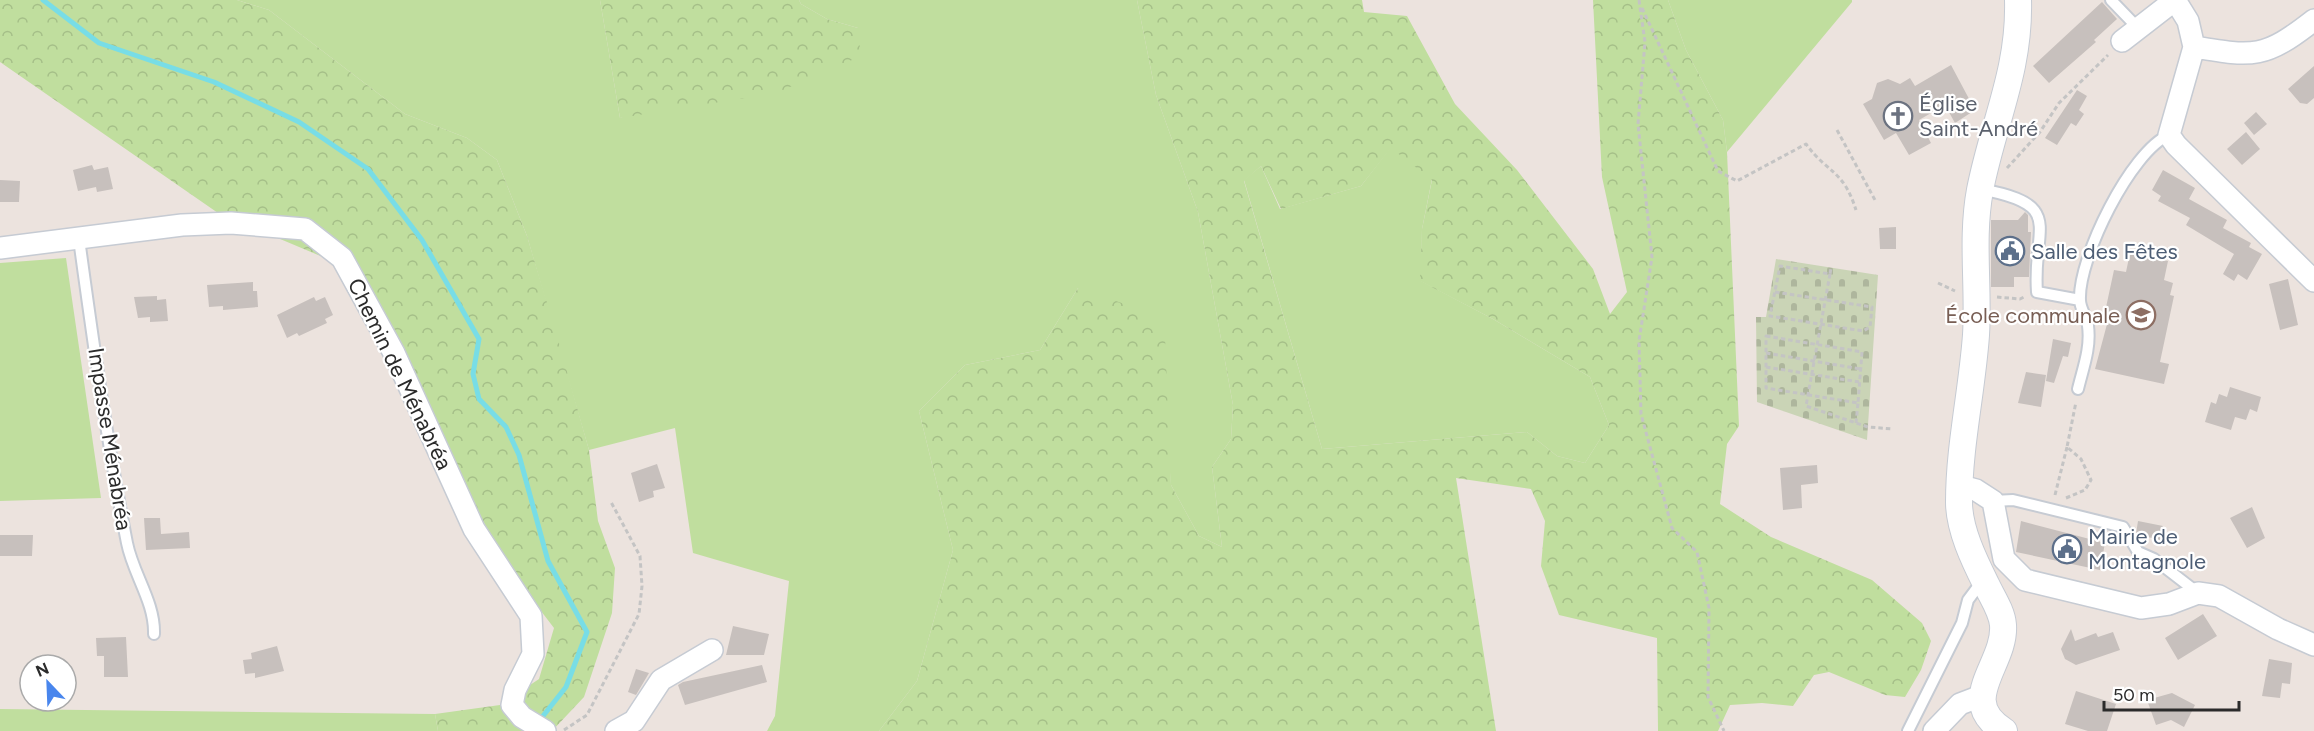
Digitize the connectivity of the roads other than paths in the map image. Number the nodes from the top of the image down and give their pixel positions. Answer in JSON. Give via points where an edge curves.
{"nodes":[{"id":1,"x":2018,"y":0,"type":"edge"},
{"id":2,"x":2111,"y":0,"type":"edge"},
{"id":3,"x":2175,"y":0,"type":"edge"},
{"id":4,"x":2314,"y":20,"type":"edge"},
{"id":5,"x":2130,"y":34,"type":"joint"},
{"id":6,"x":2194,"y":47,"type":"junction"},
{"id":7,"x":2169,"y":135,"type":"junction"},
{"id":8,"x":1980,"y":189,"type":"junction"},
{"id":9,"x":79,"y":239,"type":"junction"},
{"id":10,"x":0,"y":248,"type":"edge"},
{"id":11,"x":2314,"y":281,"type":"edge"},
{"id":12,"x":2080,"y":300,"type":"junction"},
{"id":13,"x":2078,"y":389,"type":"road end"},
{"id":14,"x":1961,"y":486,"type":"junction"},
{"id":15,"x":1993,"y":501,"type":"junction"},
{"id":16,"x":1986,"y":584,"type":"junction"},
{"id":17,"x":2198,"y":593,"type":"junction"},
{"id":18,"x":154,"y":634,"type":"dead end"},
{"id":19,"x":2314,"y":645,"type":"edge"},
{"id":20,"x":712,"y":650,"type":"dead end"},
{"id":21,"x":1981,"y":696,"type":"junction"},
{"id":22,"x":545,"y":731,"type":"edge"},
{"id":23,"x":616,"y":731,"type":"edge"},
{"id":24,"x":1908,"y":731,"type":"edge"},
{"id":25,"x":1934,"y":731,"type":"edge"},
{"id":26,"x":2004,"y":731,"type":"edge"}],
"edges":[{"from":1,"to":8,"type":"street","via":[[2015,63]]},
{"from":2,"to":5,"type":"lane"},
{"from":3,"to":5,"type":"street"},
{"from":3,"to":6,"type":"street","via":[[2188,21]]},
{"from":4,"to":6,"type":"street","via":[[2278,45],[2250,55]]},
{"from":6,"to":7,"type":"street"},
{"from":7,"to":11,"type":"street"},
{"from":7,"to":12,"type":"lane","via":[[2157,140],[2141,156],[2103,219],[2086,263]]},
{"from":8,"to":12,"type":"lane","via":[[2028,202],[2036,212],[2040,228],[2037,292]]},
{"from":8,"to":14,"type":"street","via":[[1976,220],[1976,335],[1961,448]]},
{"from":9,"to":10,"type":"street","name":"Chemin de Ménabréa"},
{"from":9,"to":18,"type":"lane","name":"Impasse Ménabréa","via":[[107,438],[130,556],[155,618]]},
{"from":9,"to":22,"type":"street","name":"Chemin de Ménabréa","via":[[231,222],[305,229],[342,258],[394,353],[474,529],[531,616],[533,654],[512,705],[522,717]]},
{"from":12,"to":13,"type":"lane","via":[[2088,324],[2089,345]]},
{"from":14,"to":15,"type":"street"},
{"from":14,"to":16,"type":"street","via":[[1961,517]]},
{"from":15,"to":17,"type":"lane","via":[[2013,500],[2123,526],[2138,552],[2154,559]]},
{"from":15,"to":17,"type":"street","via":[[2004,559],[2025,580],[2141,608],[2169,604]]},
{"from":16,"to":21,"type":"street","via":[[2001,616],[2003,633],[2000,652]]},
{"from":16,"to":24,"type":"lane","via":[[1968,600],[1962,623]]},
{"from":17,"to":19,"type":"street","via":[[2219,596]]},
{"from":20,"to":23,"type":"street","via":[[661,680],[634,721]]},
{"from":21,"to":25,"type":"street","via":[[1960,704]]},
{"from":21,"to":26,"type":"street","via":[[1992,722]]}]}
